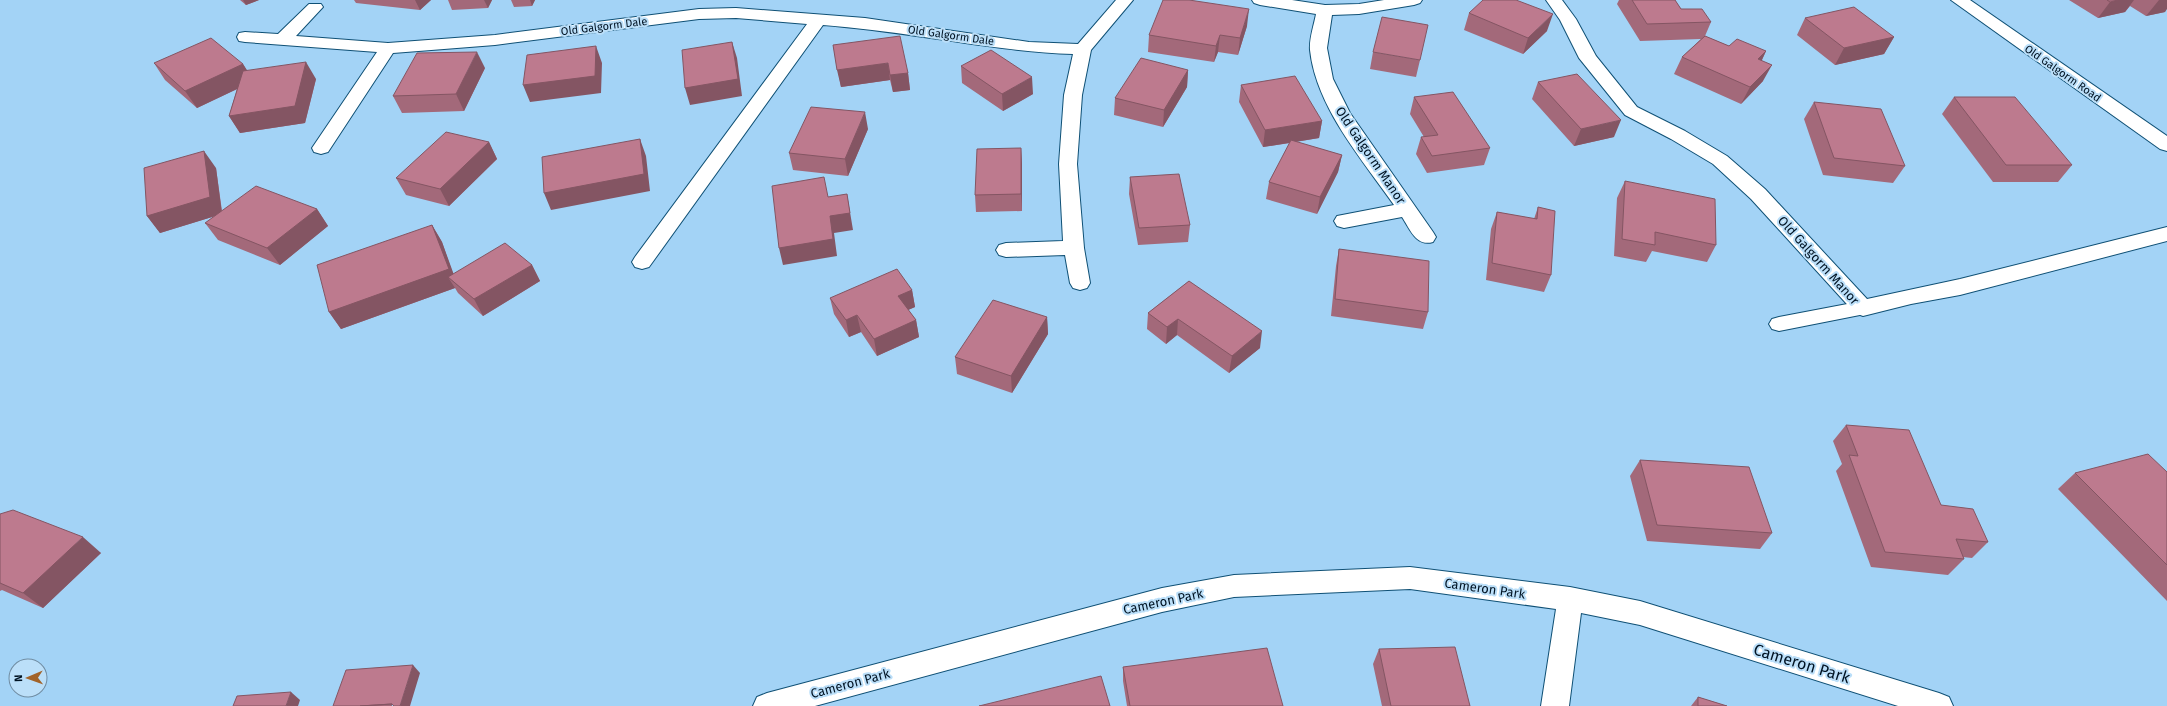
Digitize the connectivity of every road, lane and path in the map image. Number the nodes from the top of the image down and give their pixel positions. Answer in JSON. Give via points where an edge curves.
{"nodes":[{"id":1,"x":1125,"y":0,"type":"edge"},
{"id":2,"x":1260,"y":0,"type":"edge"},
{"id":3,"x":1414,"y":0,"type":"edge"},
{"id":4,"x":1554,"y":0,"type":"edge"},
{"id":5,"x":1959,"y":0,"type":"edge"},
{"id":6,"x":315,"y":6,"type":"dead end"},
{"id":7,"x":1324,"y":10,"type":"junction"},
{"id":8,"x":819,"y":19,"type":"junction"},
{"id":9,"x":245,"y":37,"type":"dead end"},
{"id":10,"x":283,"y":39,"type":"junction"},
{"id":11,"x":388,"y":48,"type":"junction"},
{"id":12,"x":1083,"y":49,"type":"junction"},
{"id":13,"x":2167,"y":145,"type":"edge"},
{"id":14,"x":321,"y":148,"type":"dead end"},
{"id":15,"x":1407,"y":209,"type":"junction"},
{"id":16,"x":1344,"y":221,"type":"dead end"},
{"id":17,"x":2167,"y":234,"type":"edge"},
{"id":18,"x":1426,"y":237,"type":"dead end"},
{"id":19,"x":1074,"y":248,"type":"junction"},
{"id":20,"x":1006,"y":250,"type":"dead end"},
{"id":21,"x":642,"y":262,"type":"dead end"},
{"id":22,"x":1080,"y":283,"type":"dead end"},
{"id":23,"x":1863,"y":308,"type":"junction"},
{"id":24,"x":1779,"y":324,"type":"dead end"},
{"id":25,"x":1570,"y":599,"type":"junction"},
{"id":26,"x":767,"y":706,"type":"edge"},
{"id":27,"x":1555,"y":706,"type":"edge"},
{"id":28,"x":1939,"y":706,"type":"edge"}],
"edges":[{"from":1,"to":12,"type":"street"},
{"from":2,"to":7,"type":"street"},
{"from":3,"to":7,"type":"street","via":[[1359,9]]},
{"from":4,"to":23,"type":"street","name":"Old Galgorm Manor","via":[[1568,19],[1588,58],[1631,111],[1720,160],[1758,194]]},
{"from":5,"to":13,"type":"street","name":"Old Galgorm Road"},
{"from":6,"to":10,"type":"street"},
{"from":7,"to":15,"type":"street","name":"Old Galgorm Manor","via":[[1318,48],[1324,79],[1341,114]]},
{"from":8,"to":11,"type":"street","name":"Old Galgorm Dale","via":[[736,13],[699,14],[495,40]]},
{"from":8,"to":12,"type":"street","name":"Old Galgorm Dale","via":[[865,23],[1029,47]]},
{"from":8,"to":21,"type":"street"},
{"from":9,"to":10,"type":"street","name":"Old Galgorm Dale"},
{"from":10,"to":11,"type":"street","name":"Old Galgorm Dale"},
{"from":11,"to":14,"type":"street"},
{"from":12,"to":19,"type":"street","via":[[1073,95],[1068,164]]},
{"from":15,"to":16,"type":"street","name":"Old Galgorm Manor"},
{"from":15,"to":18,"type":"street","name":"Old Galgorm Manor"},
{"from":17,"to":23,"type":"street","name":"Old Galgorm Manor","via":[[1960,287]]},
{"from":19,"to":20,"type":"street"},
{"from":19,"to":22,"type":"street"},
{"from":23,"to":24,"type":"lane"},
{"from":25,"to":26,"type":"street","name":"Cameron Park","via":[[1410,578],[1234,586],[1162,600]]},
{"from":25,"to":27,"type":"street"},
{"from":25,"to":28,"type":"street","name":"Cameron Park","via":[[1640,613]]}]}
